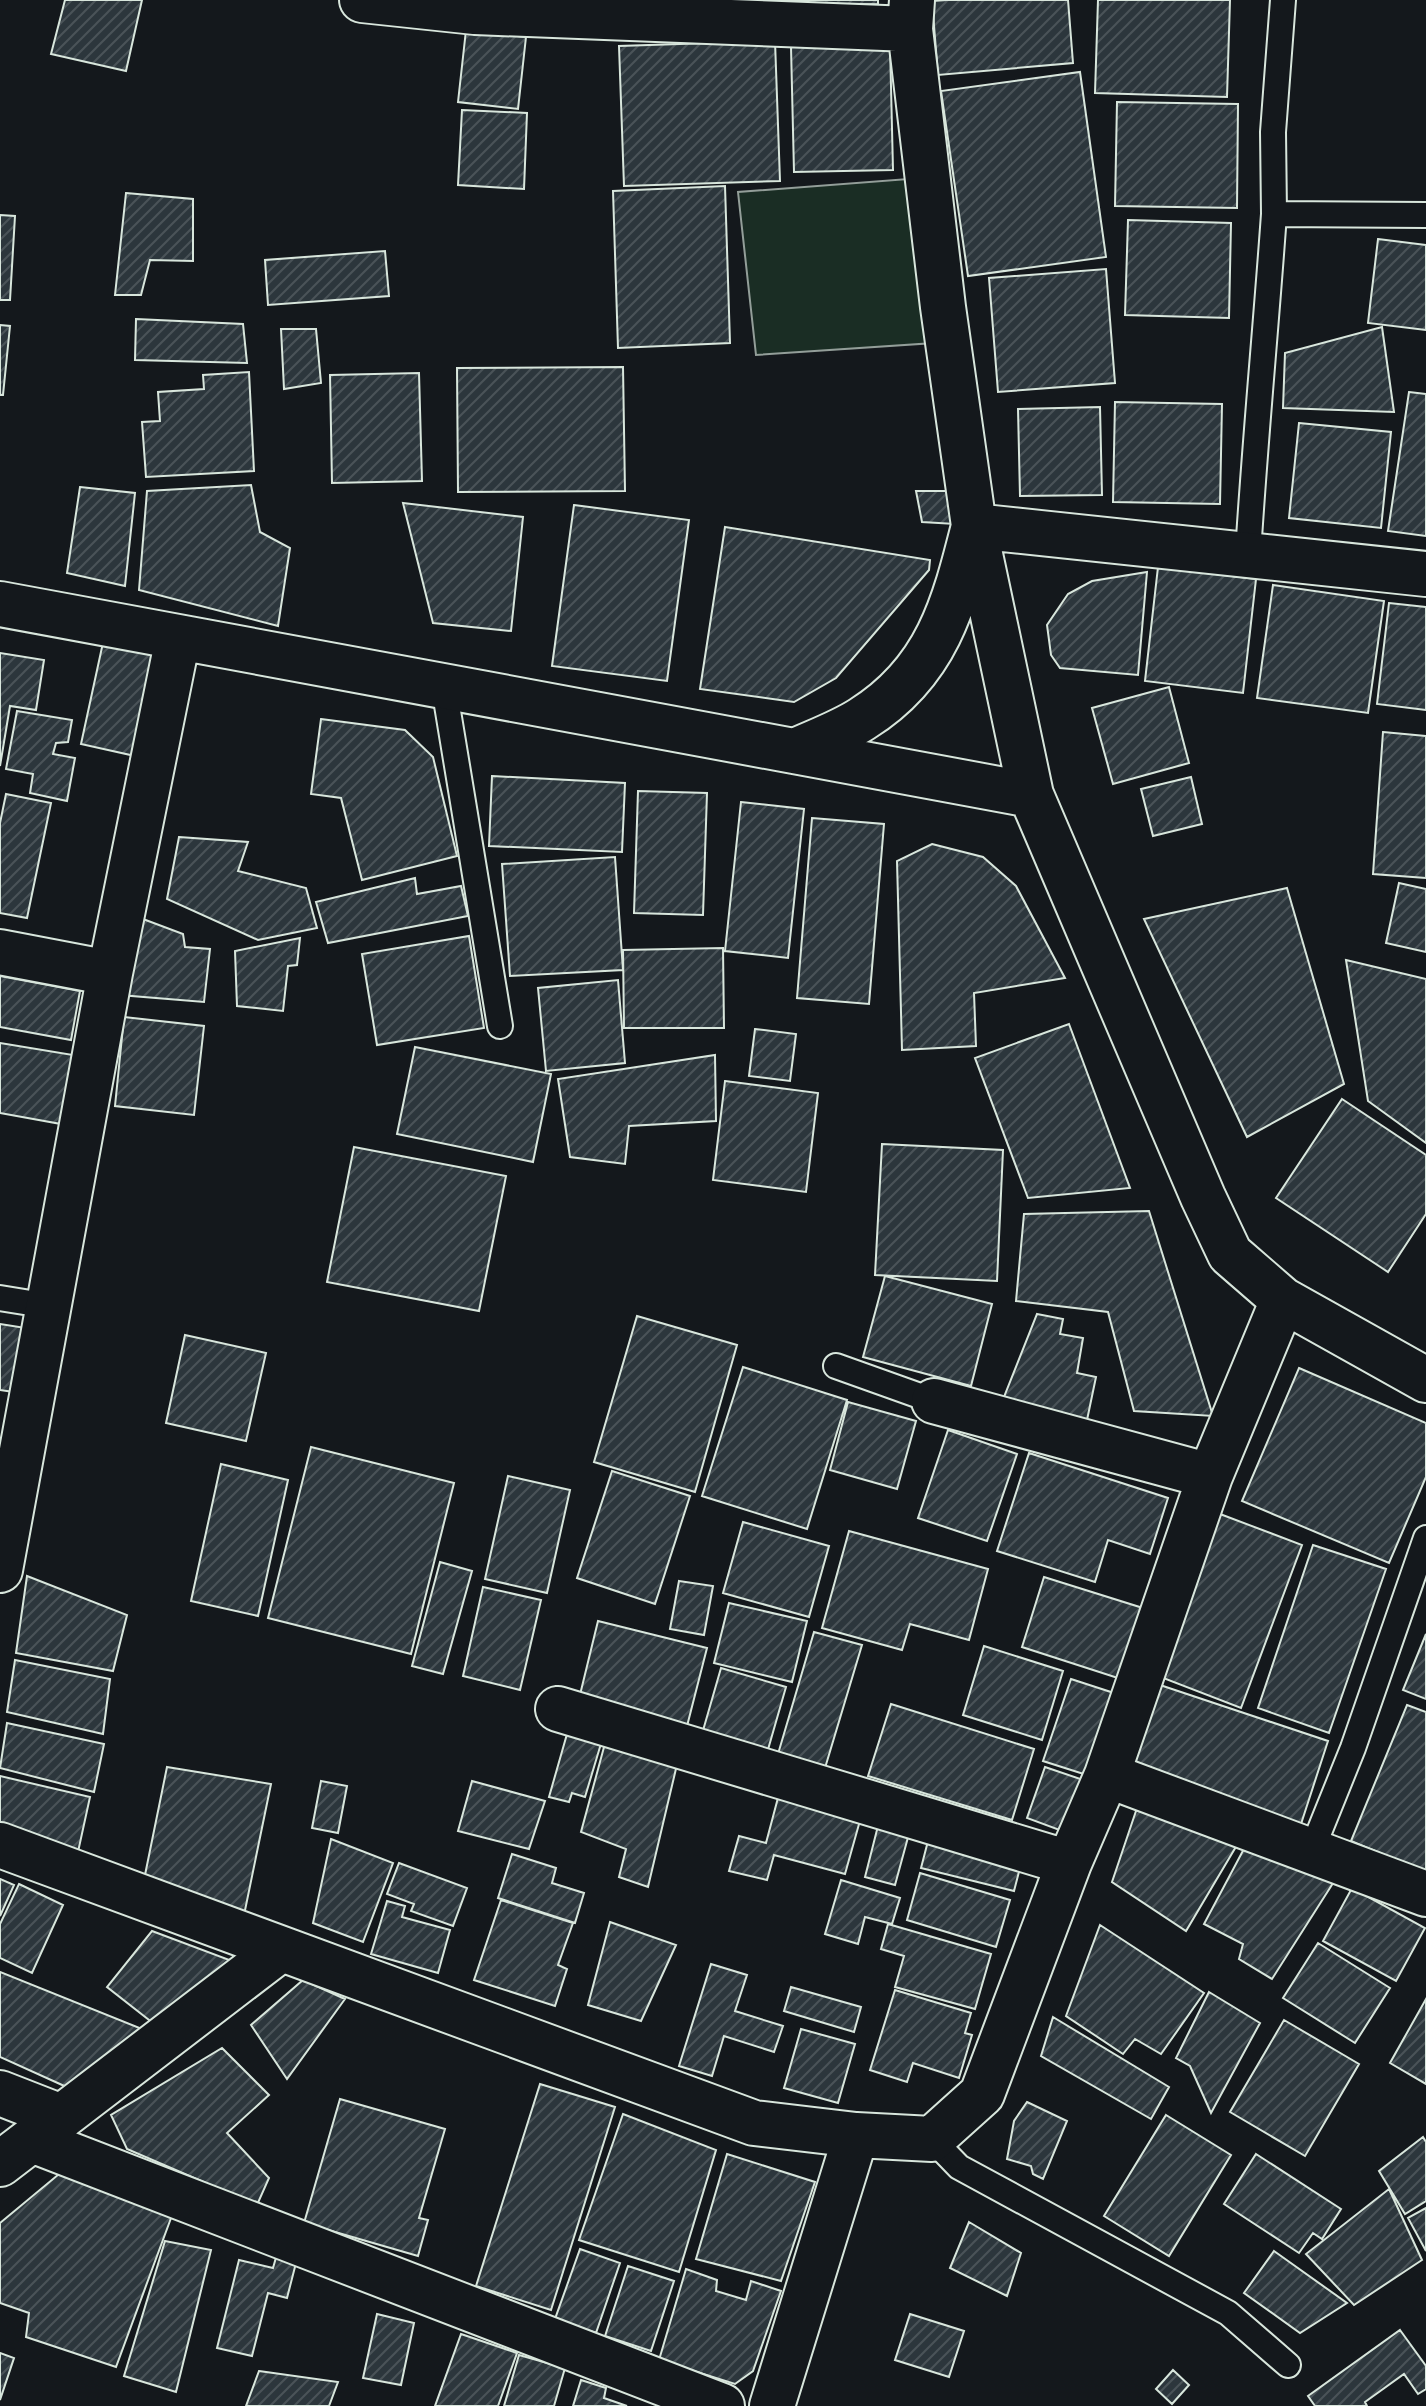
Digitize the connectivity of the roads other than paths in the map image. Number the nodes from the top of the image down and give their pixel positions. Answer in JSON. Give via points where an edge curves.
{"nodes":[{"id":1,"x":362,"y":0,"type":"edge"},
{"id":2,"x":1283,"y":0,"type":"edge"},
{"id":3,"x":911,"y":14,"type":"edge"},
{"id":4,"x":1274,"y":214,"type":"junction"},
{"id":5,"x":1426,"y":215,"type":"edge"},
{"id":6,"x":974,"y":526,"type":"junction"},
{"id":7,"x":1248,"y":554,"type":"junction"},
{"id":8,"x":1426,"y":574,"type":"edge"},
{"id":9,"x":0,"y":604,"type":"edge"},
{"id":10,"x":178,"y":638,"type":"junction"},
{"id":11,"x":444,"y":687,"type":"junction"},
{"id":12,"x":795,"y":751,"type":"junction"},
{"id":13,"x":1031,"y":795,"type":"junction"},
{"id":14,"x":0,"y":952,"type":"edge"},
{"id":15,"x":110,"y":973,"type":"junction"},
{"id":16,"x":500,"y":1026,"type":"dead end"},
{"id":17,"x":0,"y":1298,"type":"edge"},
{"id":18,"x":1283,"y":1300,"type":"junction"},
{"id":19,"x":49,"y":1306,"type":"junction"},
{"id":20,"x":836,"y":1366,"type":"dead end"},
{"id":21,"x":1426,"y":1380,"type":"edge"},
{"id":22,"x":934,"y":1401,"type":"joint"},
{"id":23,"x":1210,"y":1476,"type":"junction"},
{"id":24,"x":1426,"y":1538,"type":"edge"},
{"id":25,"x":0,"y":1570,"type":"edge"},
{"id":26,"x":558,"y":1709,"type":"dead end"},
{"id":27,"x":1107,"y":1775,"type":"junction"},
{"id":28,"x":0,"y":1845,"type":"edge"},
{"id":29,"x":1311,"y":1852,"type":"junction"},
{"id":30,"x":1069,"y":1863,"type":"junction"},
{"id":31,"x":1426,"y":1894,"type":"edge"},
{"id":32,"x":281,"y":1949,"type":"junction"},
{"id":33,"x":0,"y":2093,"type":"edge"},
{"id":34,"x":856,"y":2135,"type":"junction"},
{"id":35,"x":932,"y":2139,"type":"junction"},
{"id":36,"x":30,"y":2140,"type":"edge"},
{"id":37,"x":1288,"y":2365,"type":"dead end"},
{"id":38,"x":707,"y":2403,"type":"edge"},
{"id":39,"x":772,"y":2406,"type":"edge"}],
"edges":[{"from":1,"to":3,"type":"street","via":[[475,12]]},
{"from":2,"to":4,"type":"lane","via":[[1273,132]]},
{"from":3,"to":6,"type":"street","via":[[943,307]]},
{"from":4,"to":5,"type":"lane"},
{"from":4,"to":7,"type":"lane"},
{"from":6,"to":7,"type":"street"},
{"from":6,"to":12,"type":"street","via":[[956,599],[938,640],[906,684],[863,719]]},
{"from":6,"to":13,"type":"street"},
{"from":7,"to":8,"type":"street"},
{"from":9,"to":10,"type":"street"},
{"from":10,"to":11,"type":"street"},
{"from":10,"to":15,"type":"street"},
{"from":11,"to":12,"type":"street"},
{"from":11,"to":16,"type":"lane"},
{"from":12,"to":13,"type":"street"},
{"from":13,"to":18,"type":"street","via":[[1230,1254]]},
{"from":14,"to":15,"type":"street"},
{"from":15,"to":19,"type":"street"},
{"from":17,"to":19,"type":"lane"},
{"from":18,"to":21,"type":"street"},
{"from":18,"to":23,"type":"street"},
{"from":19,"to":25,"type":"street"},
{"from":20,"to":22,"type":"lane"},
{"from":22,"to":23,"type":"street"},
{"from":23,"to":27,"type":"street"},
{"from":24,"to":29,"type":"lane"},
{"from":26,"to":30,"type":"street"},
{"from":27,"to":29,"type":"street"},
{"from":27,"to":30,"type":"street"},
{"from":28,"to":32,"type":"street"},
{"from":29,"to":31,"type":"street"},
{"from":30,"to":35,"type":"street","via":[[982,2094]]},
{"from":32,"to":34,"type":"street","via":[[754,2123]]},
{"from":32,"to":36,"type":"street"},
{"from":33,"to":36,"type":"street"},
{"from":34,"to":35,"type":"street"},
{"from":34,"to":39,"type":"street"},
{"from":35,"to":37,"type":"lane","via":[[959,2167],[1228,2313]]},
{"from":36,"to":38,"type":"street"}]}
